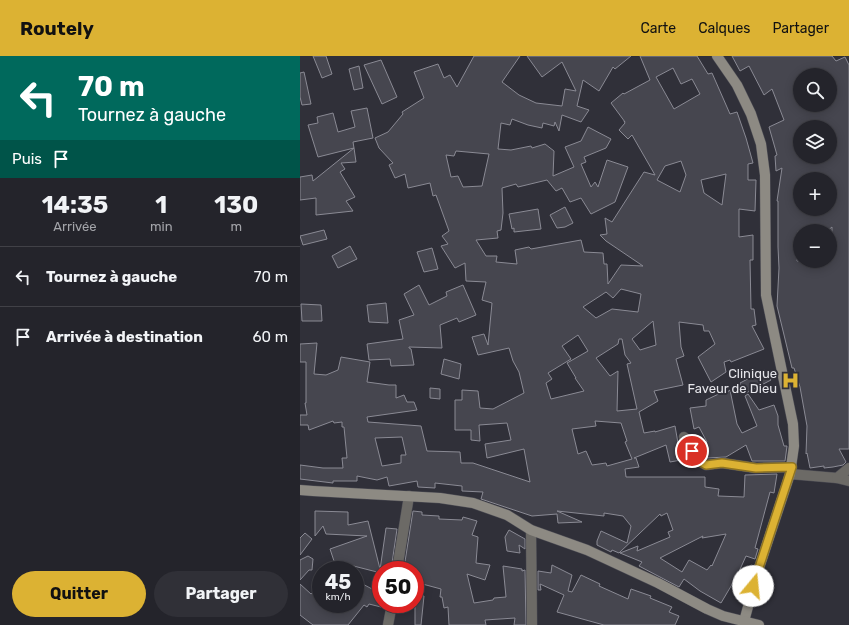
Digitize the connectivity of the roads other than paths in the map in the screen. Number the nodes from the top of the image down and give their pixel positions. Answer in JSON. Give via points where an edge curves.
{"nodes":[{"id":1,"x":717,"y":56,"type":"edge"},
{"id":2,"x":684,"y":437,"type":"dead end"},
{"id":3,"x":849,"y":468,"type":"edge"},
{"id":4,"x":791,"y":470,"type":"junction"},
{"id":5,"x":837,"y":478,"type":"junction"},
{"id":6,"x":849,"y":481,"type":"edge"},
{"id":7,"x":300,"y":490,"type":"edge"},
{"id":8,"x":409,"y":496,"type":"junction"},
{"id":9,"x":531,"y":530,"type":"junction"},
{"id":10,"x":398,"y":561,"type":"edge"},
{"id":11,"x":390,"y":613,"type":"edge"},
{"id":12,"x":743,"y":623,"type":"edge"},
{"id":13,"x":388,"y":625,"type":"edge"},
{"id":14,"x":532,"y":625,"type":"edge"},
{"id":15,"x":759,"y":625,"type":"edge"}],
"edges":[{"from":1,"to":4,"type":"main road","via":[[737,86],[761,144],[765,175],[766,295],[793,424]]},
{"from":2,"to":4,"type":"street","via":[[695,457],[706,465],[722,463]]},
{"from":3,"to":5,"type":"street"},
{"from":4,"to":5,"type":"street"},
{"from":4,"to":12,"type":"main road"},
{"from":5,"to":6,"type":"street"},
{"from":7,"to":8,"type":"main road"},
{"from":8,"to":9,"type":"main road","via":[[473,503],[507,516]]},
{"from":8,"to":10,"type":"street"},
{"from":9,"to":12,"type":"main road","via":[[587,550],[707,609]]},
{"from":9,"to":14,"type":"street"},
{"from":11,"to":13,"type":"street"},
{"from":12,"to":15,"type":"main road"}]}
